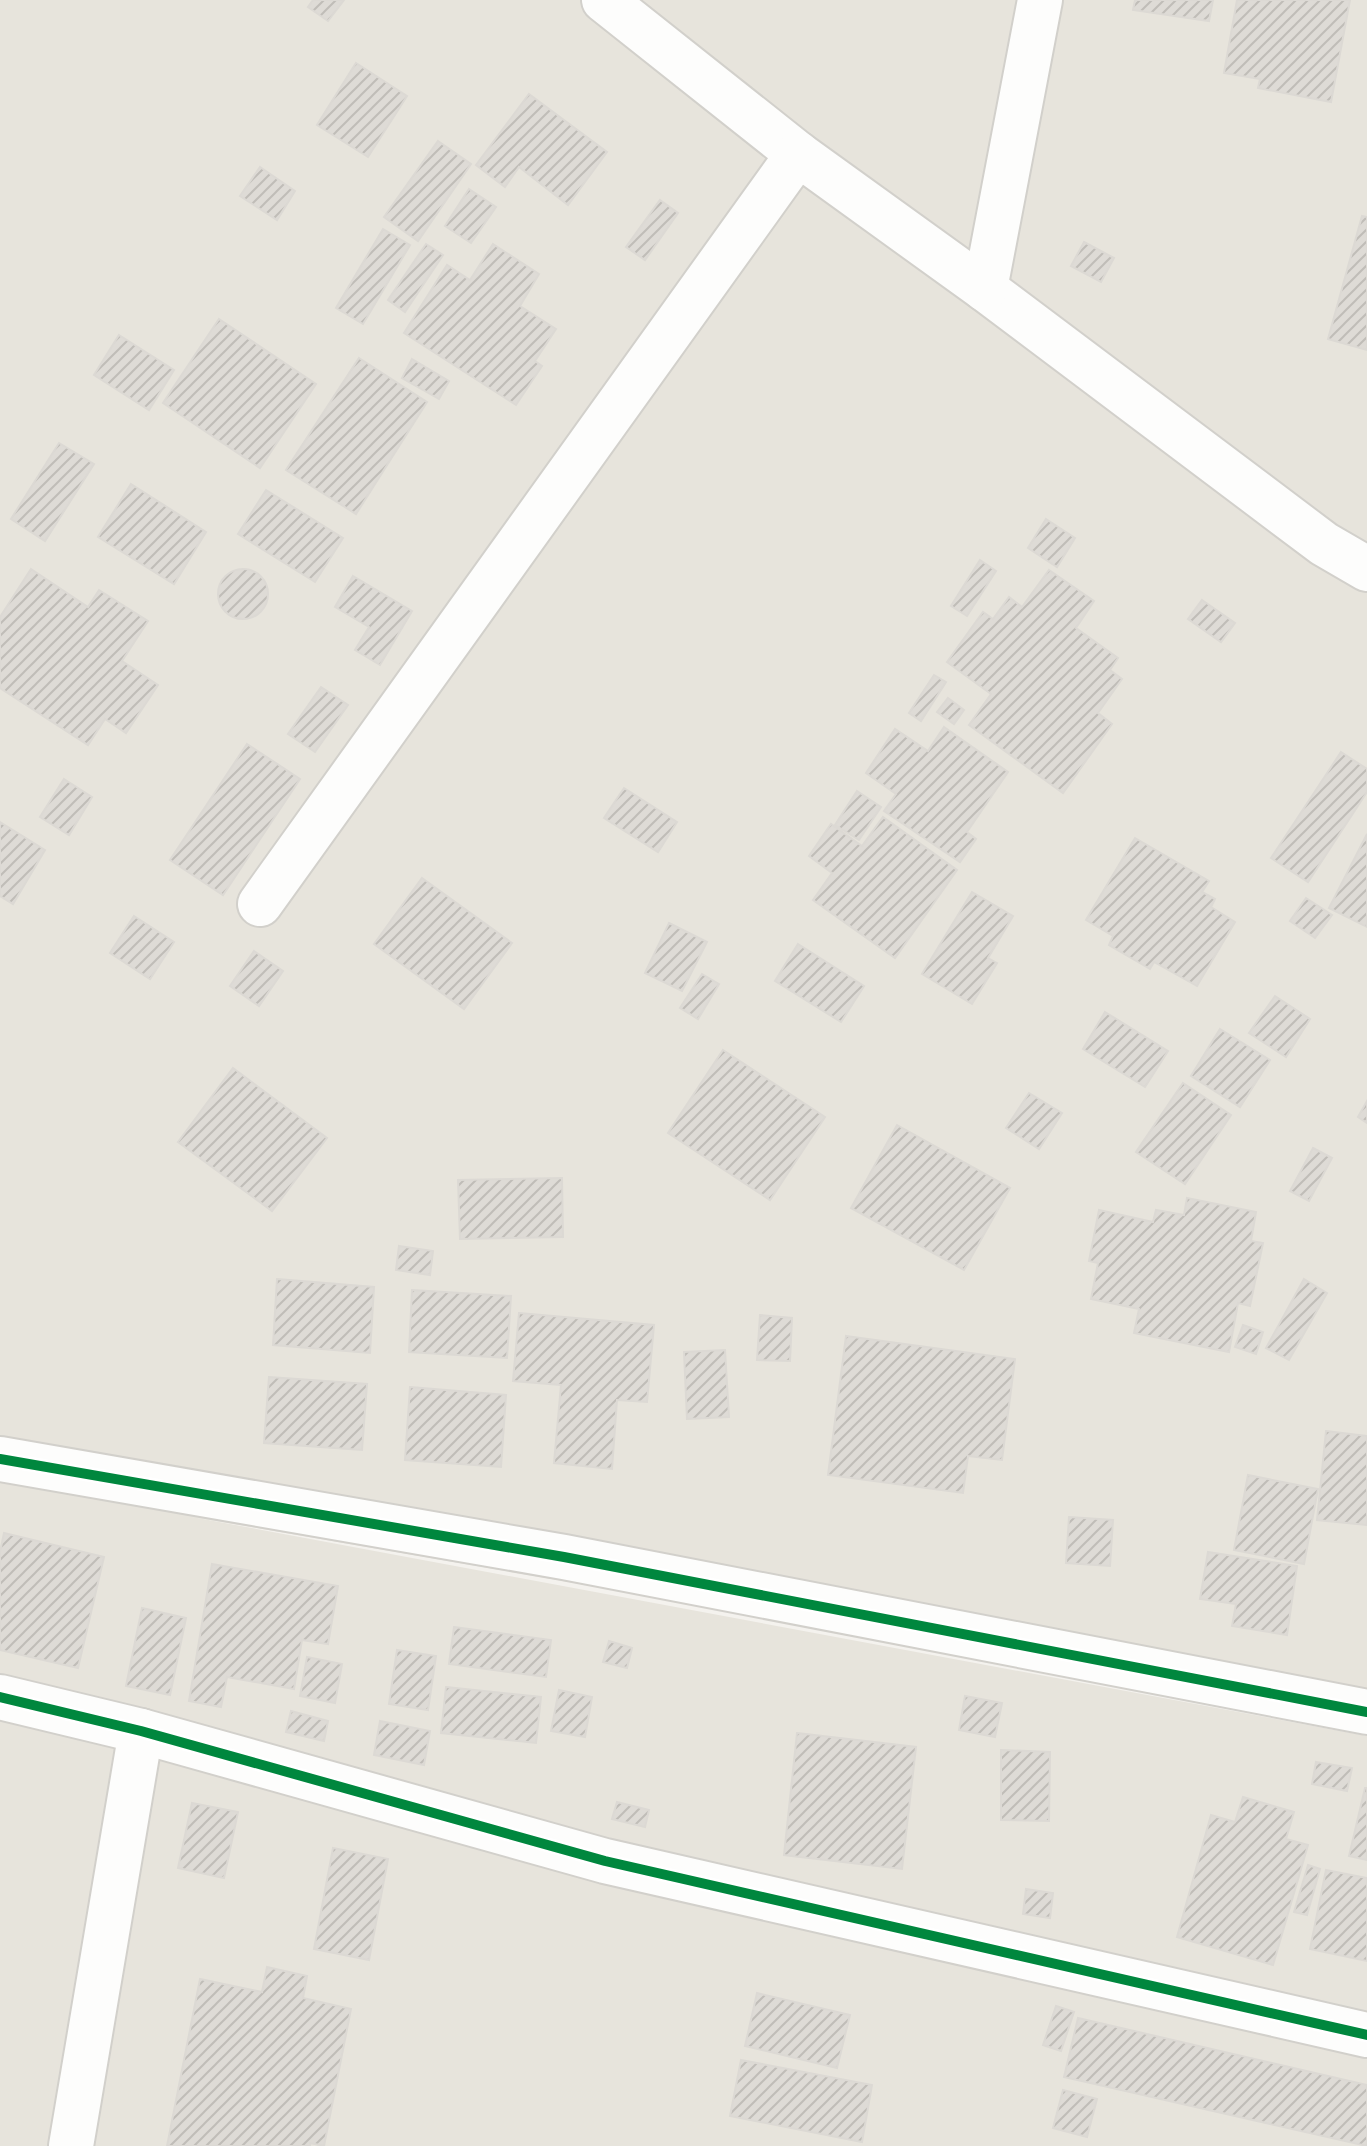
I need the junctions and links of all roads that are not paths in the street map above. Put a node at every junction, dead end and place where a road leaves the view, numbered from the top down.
1 (604, 0) edge
2 (1040, 0) edge
3 (798, 154) junction
4 (985, 289) junction
5 (1367, 569) edge
6 (260, 904) dead end
7 (0, 1459) edge
8 (0, 1697) edge
9 (1367, 1712) edge
10 (141, 1731) junction
11 (1367, 2035) edge
12 (71, 2146) edge

1 - 3 street
2 - 4 street
3 - 4 street
3 - 6 street
4 - 5 street
7 - 9 street
8 - 10 street
10 - 11 street
10 - 12 street

